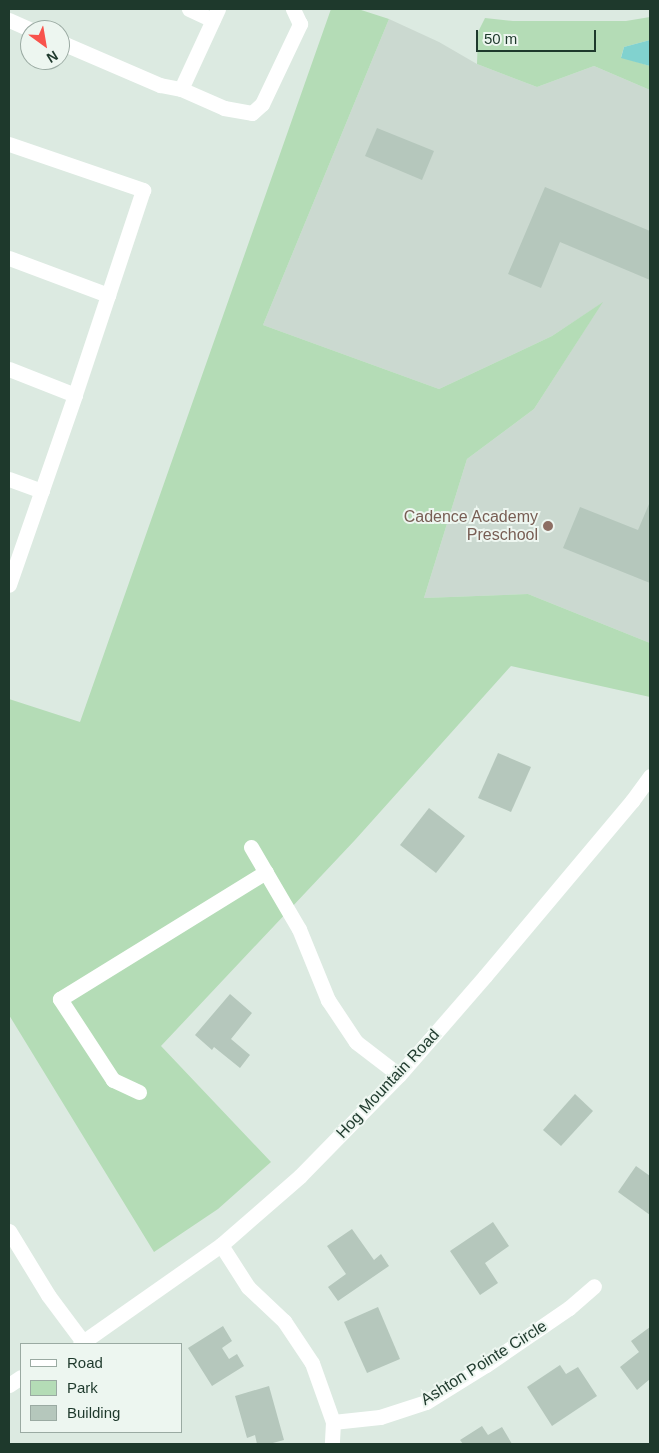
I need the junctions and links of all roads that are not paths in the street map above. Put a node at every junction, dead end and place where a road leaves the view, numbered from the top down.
1 (189, 9) edge
2 (293, 9) edge
3 (216, 14) edge
4 (70, 46) edge
5 (181, 89) junction
6 (9, 144) edge
7 (9, 258) edge
8 (108, 295) junction
9 (9, 369) edge
10 (75, 395) junction
11 (9, 479) edge
12 (42, 492) junction
13 (9, 585) edge
14 (650, 776) edge
15 (251, 847) dead end
16 (266, 872) junction
17 (399, 1075) junction
18 (139, 1092) dead end
19 (9, 1231) edge
20 (220, 1246) junction
21 (594, 1286) dead end
22 (81, 1343) edge
23 (20, 1379) edge
24 (9, 1385) edge
25 (333, 1422) junction
26 (332, 1444) edge

1 - 3 street
2 - 5 street
3 - 5 street
4 - 5 street
6 - 8 street
7 - 8 street
8 - 10 street
9 - 10 street
10 - 12 street
11 - 12 street
12 - 13 street
14 - 17 street, Hog Mountain Road
15 - 16 street
16 - 17 street
16 - 18 street
17 - 20 street, Hog Mountain Road
19 - 22 street
20 - 22 street, Hog Mountain Road
20 - 25 street
21 - 25 street, Ashton Pointe Circle
23 - 24 street
25 - 26 street

